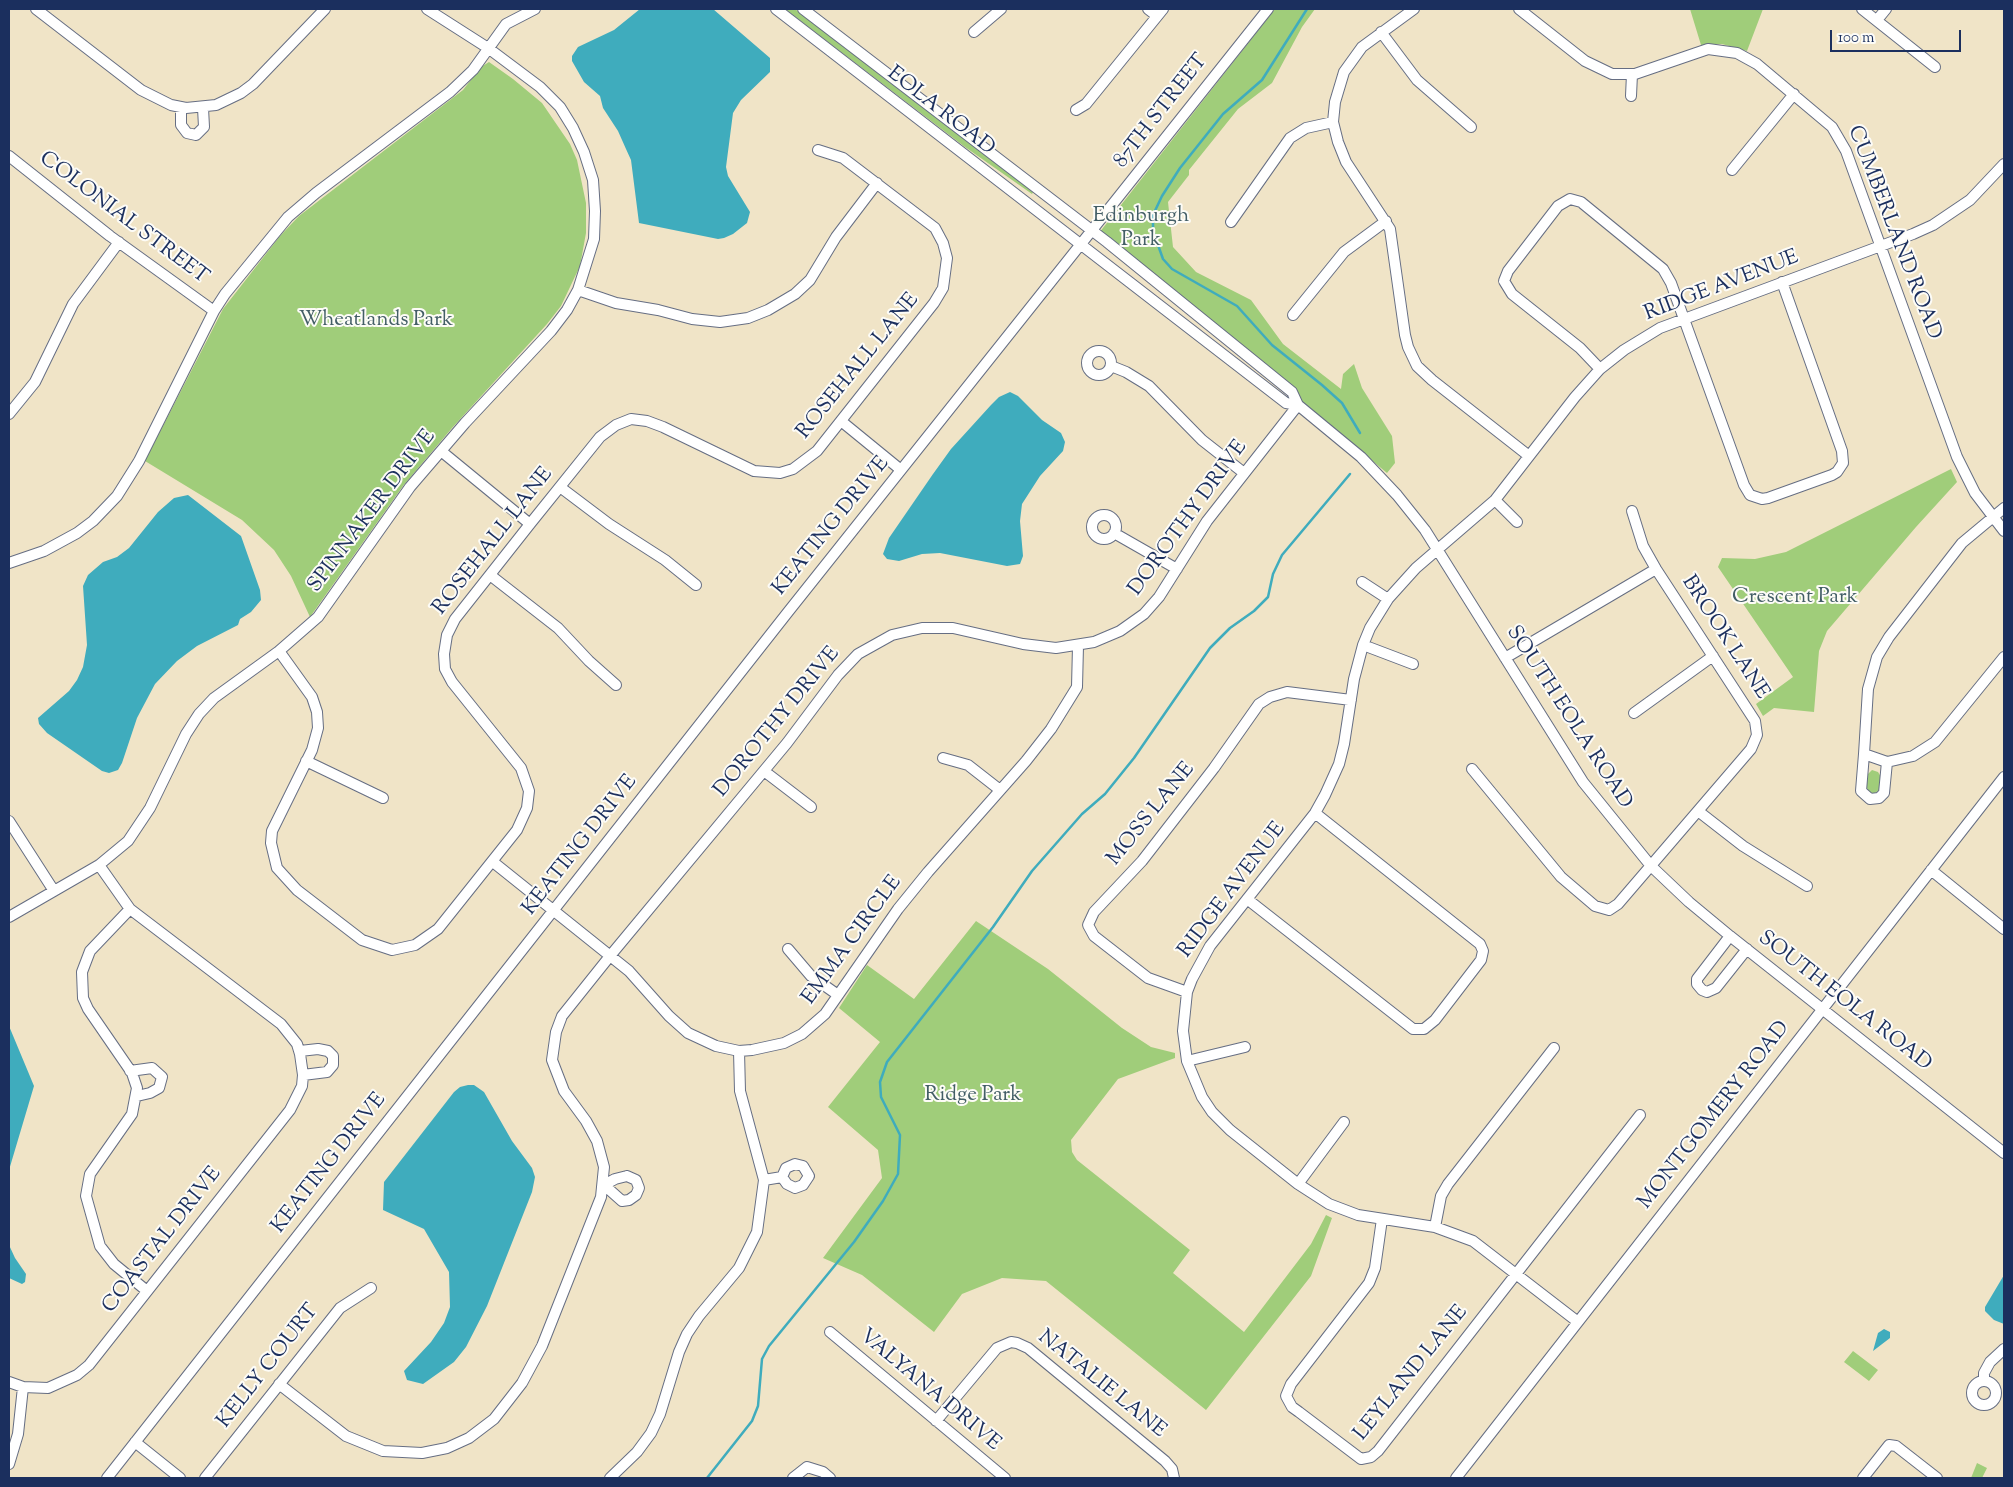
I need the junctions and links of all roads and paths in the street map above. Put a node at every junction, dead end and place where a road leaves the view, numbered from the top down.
1 (36, 9) edge
2 (325, 9) edge
3 (427, 9) edge
4 (535, 9) edge
5 (776, 9) edge
6 (803, 9) edge
7 (1001, 9) edge
8 (1148, 9) edge
9 (1268, 9) edge
10 (1414, 9) edge
11 (1519, 9) edge
12 (1862, 9) edge
13 (1886, 9) edge
14 (1160, 12) edge
15 (1877, 20) junction
16 (974, 32) dead end
17 (1381, 32) junction
18 (488, 48) junction
19 (1935, 67) dead end
20 (1632, 74) junction
21 (1794, 94) junction
22 (1631, 96) dead end
23 (180, 108) junction
24 (203, 108) junction
25 (1076, 110) dead end
26 (1333, 122) junction
27 (1471, 127) dead end
28 (818, 150) dead end
29 (9, 156) edge
30 (2004, 164) edge
31 (1732, 170) dead end
32 (876, 183) junction
33 (1386, 221) junction
34 (1231, 222) dead end
35 (1087, 238) junction
36 (119, 242) junction
37 (1880, 247) junction
38 (1782, 282) junction
39 (578, 290) junction
40 (214, 312) junction
41 (1293, 315) dead end
42 (1684, 319) junction
43 (1111, 366) dead end
44 (1600, 369) junction
45 (1298, 405) junction
46 (9, 414) edge
47 (841, 421) junction
48 (441, 451) junction
49 (1529, 456) junction
50 (902, 470) junction
51 (1244, 473) junction
52 (560, 487) junction
53 (1495, 500) junction
54 (2004, 508) edge
55 (1632, 511) dead end
56 (1992, 517) junction
57 (1517, 522) dead end
58 (530, 524) junction
59 (2004, 531) edge
60 (1114, 533) dead end
61 (1438, 550) junction
62 (9, 562) edge
63 (1177, 569) junction
64 (1656, 569) junction
65 (490, 575) junction
66 (1362, 582) dead end
67 (696, 585) dead end
68 (1388, 599) junction
69 (1363, 645) junction
70 (1078, 646) junction
71 (280, 651) junction
72 (1712, 656) junction
73 (2004, 657) edge
74 (1505, 658) junction
75 (1412, 664) dead end
76 (616, 685) dead end
77 (1351, 700) junction
78 (1634, 713) dead end
79 (1864, 754) junction
80 (943, 758) dead end
81 (306, 762) junction
82 (1886, 762) junction
83 (1472, 769) dead end
84 (764, 771) junction
85 (2004, 776) edge
86 (1000, 790) junction
87 (383, 798) dead end
88 (811, 807) dead end
89 (1698, 811) junction
90 (1315, 813) junction
91 (9, 820) edge
92 (493, 862) junction
93 (99, 865) junction
94 (1651, 866) junction
95 (1931, 870) junction
96 (1808, 886) dead end
97 (54, 891) junction
98 (1247, 899) junction
99 (130, 909) junction
100 (553, 911) junction
101 (9, 918) edge
102 (2004, 929) edge
103 (1730, 936) junction
104 (788, 949) dead end
105 (1747, 949) junction
106 (610, 956) junction
107 (1187, 992) junction
108 (838, 995) junction
109 (1823, 1009) junction
110 (1245, 1047) dead end
111 (1554, 1048) dead end
112 (739, 1051) junction
113 (300, 1052) junction
114 (1187, 1061) junction
115 (130, 1071) junction
116 (303, 1075) junction
117 (137, 1096) junction
118 (1640, 1115) dead end
119 (1344, 1122) dead end
120 (2004, 1153) edge
121 (782, 1176) dead end
122 (764, 1180) junction
123 (1298, 1184) junction
124 (1382, 1219) junction
125 (1435, 1227) junction
126 (1516, 1274) junction
127 (371, 1288) dead end
128 (147, 1290) junction
129 (1578, 1322) junction
130 (830, 1332) dead end
131 (2004, 1349) edge
132 (9, 1382) edge
133 (1984, 1382) dead end
134 (280, 1384) junction
135 (23, 1387) junction
136 (936, 1421) junction
137 (135, 1442) junction
138 (9, 1464) edge
139 (107, 1478) edge
140 (180, 1478) edge
141 (205, 1478) edge
142 (610, 1478) edge
143 (793, 1478) edge
144 (830, 1478) edge
145 (1005, 1478) edge
146 (1174, 1478) edge
147 (1456, 1478) edge
148 (1863, 1478) edge
149 (1937, 1478) edge

1 - 23 street
2 - 24 street
3 - 18 street, SPINNAKER DRIVE
4 - 18 street
5 - 35 street, EOLA ROAD
6 - 35 street, EOLA ROAD
7 - 16 street
8 - 14 street
9 - 35 street, 87TH STREET
10 - 17 street
11 - 20 street, CUMBERLAND ROAD
12 - 15 street
13 - 15 street
14 - 25 street
15 - 19 street
17 - 26 street
17 - 27 street
18 - 39 street, SPINNAKER DRIVE
18 - 40 street
20 - 21 street, CUMBERLAND ROAD
20 - 22 street
21 - 31 street
21 - 37 street, CUMBERLAND ROAD
23 - 24 street
23 - 24 street
26 - 33 street
26 - 34 street
28 - 32 street, ROSEHALL LANE
29 - 36 street, COLONIAL STREET
30 - 37 street, RIDGE AVENUE
32 - 39 street
32 - 47 street, ROSEHALL LANE
33 - 41 street
33 - 49 street
35 - 45 street, SOUTH EOLA ROAD
35 - 45 street, SOUTH EOLA ROAD
35 - 50 street, KEATING DRIVE
36 - 40 street, COLONIAL STREET
36 - 46 street
37 - 38 street, RIDGE AVENUE
37 - 56 street, CUMBERLAND ROAD
38 - 42 street, RIDGE AVENUE
38 - 42 street
39 - 48 street, SPINNAKER DRIVE
40 - 62 street
42 - 44 street, RIDGE AVENUE
42 - 44 street
43 - 51 street
44 - 49 street, RIDGE AVENUE
45 - 51 street, DOROTHY DRIVE
45 - 61 street, SOUTH EOLA ROAD
47 - 50 street
47 - 52 street, ROSEHALL LANE
48 - 58 street
48 - 71 street, SPINNAKER DRIVE
49 - 53 street, RIDGE AVENUE
50 - 100 street, KEATING DRIVE
51 - 63 street, DOROTHY DRIVE
52 - 58 street, ROSEHALL LANE
52 - 67 street
53 - 57 street
53 - 61 street, RIDGE AVENUE
54 - 56 street
55 - 64 street
56 - 59 street, CUMBERLAND ROAD
56 - 79 street
58 - 65 street, ROSEHALL LANE
60 - 63 street
61 - 68 street, RIDGE AVENUE
61 - 74 street, SOUTH EOLA ROAD
63 - 70 street, DOROTHY DRIVE
64 - 72 street, BROOK LANE
64 - 74 street, BROOK LANE
65 - 76 street
65 - 92 street, ROSEHALL LANE
66 - 68 street
68 - 69 street, RIDGE AVENUE
69 - 75 street
69 - 77 street, RIDGE AVENUE
70 - 84 street, DOROTHY DRIVE
70 - 86 street, EMMA CIRCLE
71 - 81 street, ROSEHALL LANE
71 - 93 street, SPINNAKER DRIVE
72 - 78 street
72 - 89 street, BROOK LANE
73 - 82 street
74 - 94 street, SOUTH EOLA ROAD
77 - 90 street, RIDGE AVENUE
77 - 107 street, MOSS LANE
79 - 82 street
79 - 82 street
80 - 86 street
81 - 87 street
81 - 92 street, ROSEHALL LANE
83 - 94 street, BROOK LANE
84 - 88 street
84 - 106 street, DOROTHY DRIVE
85 - 95 street, MONTGOMERY ROAD
86 - 108 street, EMMA CIRCLE
89 - 94 street, BROOK LANE
89 - 96 street
90 - 98 street, RIDGE AVENUE
90 - 98 street
91 - 97 street
92 - 100 street, EMMA CIRCLE
93 - 97 street, SPINNAKER DRIVE
93 - 99 street, COASTAL DRIVE
94 - 103 street, SOUTH EOLA ROAD
95 - 102 street
95 - 109 street, MONTGOMERY ROAD
97 - 101 street, SPINNAKER DRIVE
98 - 107 street, RIDGE AVENUE
99 - 113 street, COASTAL DRIVE
99 - 115 street
100 - 106 street, EMMA CIRCLE
100 - 137 street, KEATING DRIVE
103 - 105 street, SOUTH EOLA ROAD
103 - 105 street
104 - 108 street
105 - 109 street, SOUTH EOLA ROAD
106 - 112 street, EMMA CIRCLE
106 - 134 street, DOROTHY DRIVE
107 - 114 street, RIDGE AVENUE
108 - 112 street, EMMA CIRCLE
109 - 120 street, SOUTH EOLA ROAD
109 - 129 street, MONTGOMERY ROAD
110 - 114 street
111 - 125 street
112 - 122 street
113 - 116 street, COASTAL DRIVE
113 - 116 street
114 - 123 street, RIDGE AVENUE
115 - 117 street
115 - 117 street
116 - 128 street, COASTAL DRIVE
117 - 128 street
118 - 126 street, LEYLAND LANE
119 - 123 street
121 - 122 street
122 - 142 street
123 - 124 street, RIDGE AVENUE
124 - 125 street, RIDGE AVENUE
124 - 126 street, LEYLAND LANE
125 - 126 street, RIDGE AVENUE
126 - 129 street, RIDGE AVENUE
127 - 134 street, KELLY COURT
128 - 135 street, COASTAL DRIVE
129 - 147 street, MONTGOMERY ROAD
130 - 136 street, VALYANA DRIVE
131 - 133 street
132 - 135 street, COASTAL DRIVE
134 - 141 street, KELLY COURT
135 - 138 street
136 - 145 street, VALYANA DRIVE
136 - 146 street, NATALIE LANE
137 - 139 street, KEATING DRIVE
137 - 140 street
143 - 144 street
148 - 149 street

